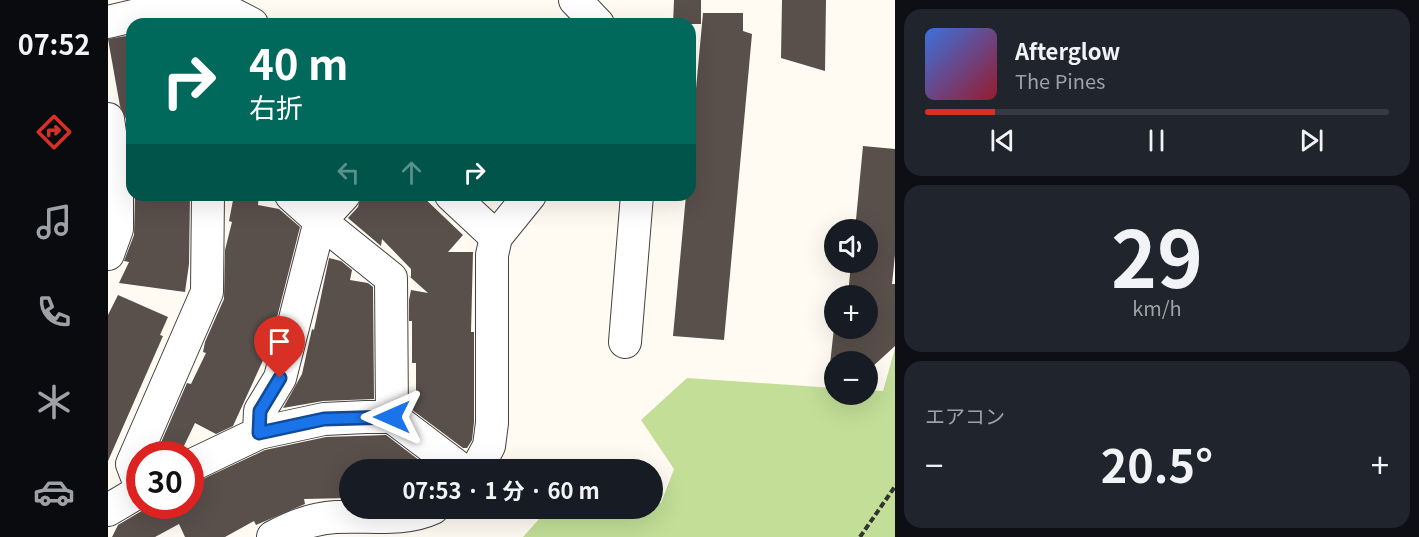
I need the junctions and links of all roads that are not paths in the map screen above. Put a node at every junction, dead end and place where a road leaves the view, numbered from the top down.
1 (575, 0) edge
2 (240, 18) edge
3 (592, 18) edge
4 (108, 22) edge
5 (116, 122) edge
6 (208, 201) edge
7 (298, 201) edge
8 (338, 201) edge
9 (457, 201) edge
10 (525, 201) edge
11 (637, 201) edge
12 (320, 221) junction
13 (496, 237) junction
14 (108, 254) edge
15 (625, 342) dead end
16 (392, 417) junction
17 (259, 433) junction
18 (142, 441) edge
19 (204, 459) edge
20 (447, 459) edge
21 (482, 459) edge
22 (126, 499) edge
23 (108, 510) edge
24 (339, 517) edge
25 (273, 537) edge

1 - 3 street
2 - 4 street
5 - 14 street
6 - 18 street
7 - 12 street
8 - 12 street
9 - 13 street
10 - 13 street
11 - 15 street
12 - 16 street
12 - 17 street
13 - 21 street
16 - 17 street
16 - 20 street
17 - 19 street
22 - 23 street
24 - 25 street

